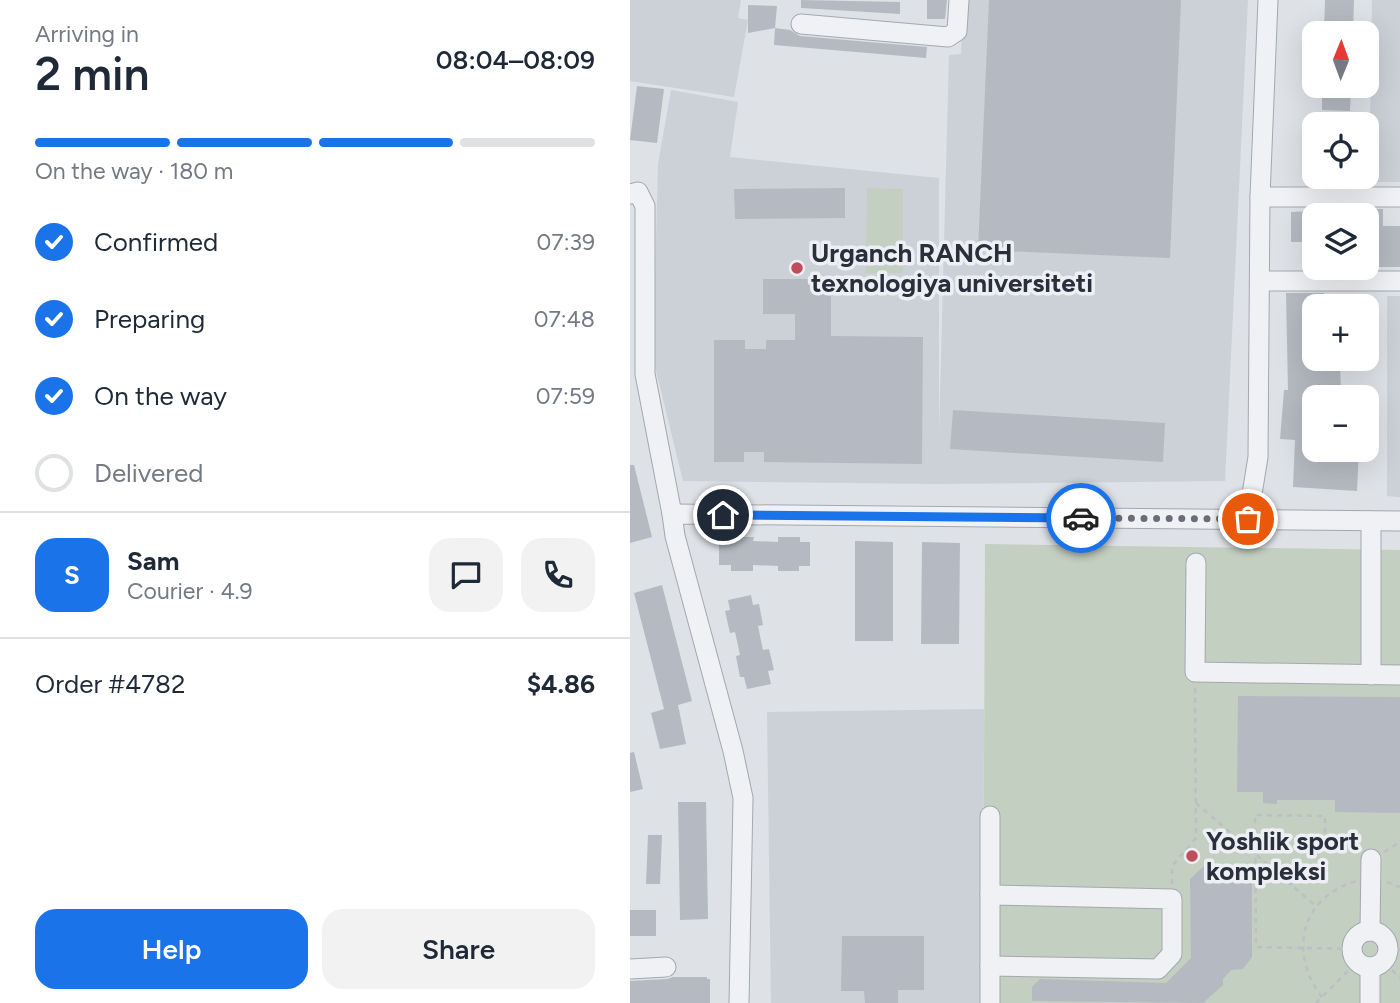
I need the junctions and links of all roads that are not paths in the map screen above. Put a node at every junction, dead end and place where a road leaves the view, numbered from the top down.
1 (960, 0) edge
2 (1268, 0) edge
3 (801, 24) dead end
4 (630, 194) edge
5 (1260, 197) junction
6 (1400, 197) edge
7 (1259, 281) junction
8 (1400, 281) edge
9 (672, 514) junction
10 (1248, 519) junction
11 (1371, 521) junction
12 (1400, 521) edge
13 (1196, 563) dead end
14 (1371, 675) junction
15 (1400, 675) edge
16 (990, 816) dead end
17 (1371, 859) road end
18 (990, 895) junction
19 (1375, 956) edge
20 (990, 966) junction
21 (666, 967) dead end
22 (630, 969) edge
23 (739, 1003) edge
24 (990, 1003) edge
25 (1370, 1003) edge

1 - 3 street
2 - 5 street
4 - 9 street
5 - 6 street
5 - 7 street
7 - 8 street
7 - 10 street
9 - 10 street
9 - 23 street
10 - 11 street
11 - 12 street
11 - 14 street
13 - 14 street
14 - 15 street
16 - 18 street
17 - 19 street
18 - 20 street
18 - 20 street
19 - 25 street
20 - 24 street
21 - 22 street

